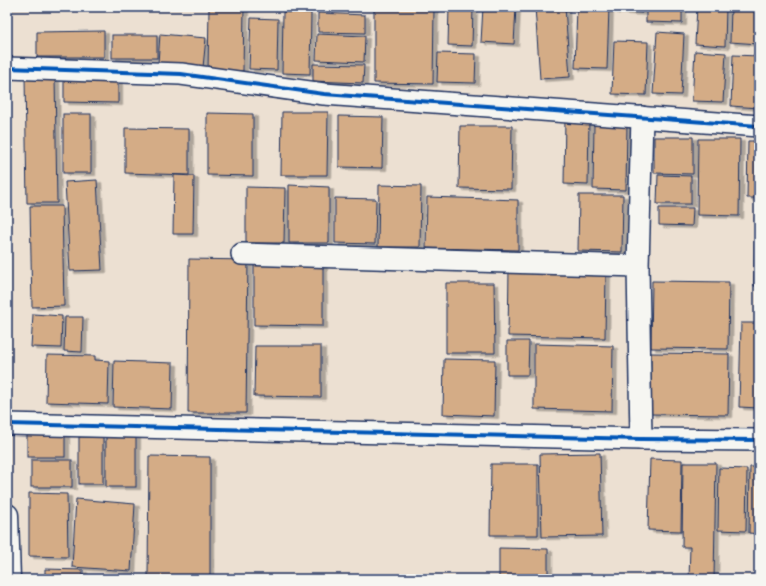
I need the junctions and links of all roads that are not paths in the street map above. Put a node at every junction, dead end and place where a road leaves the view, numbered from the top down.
1 (7, 68) edge
2 (642, 117) junction
3 (759, 126) edge
4 (242, 254) dead end
5 (638, 266) junction
6 (7, 424) edge
7 (641, 439) junction
8 (759, 440) edge
9 (7, 515) edge
10 (9, 579) edge

1 - 2 street
2 - 3 street
2 - 5 street
4 - 5 street
5 - 7 street
6 - 7 street
7 - 8 street
9 - 10 highway

